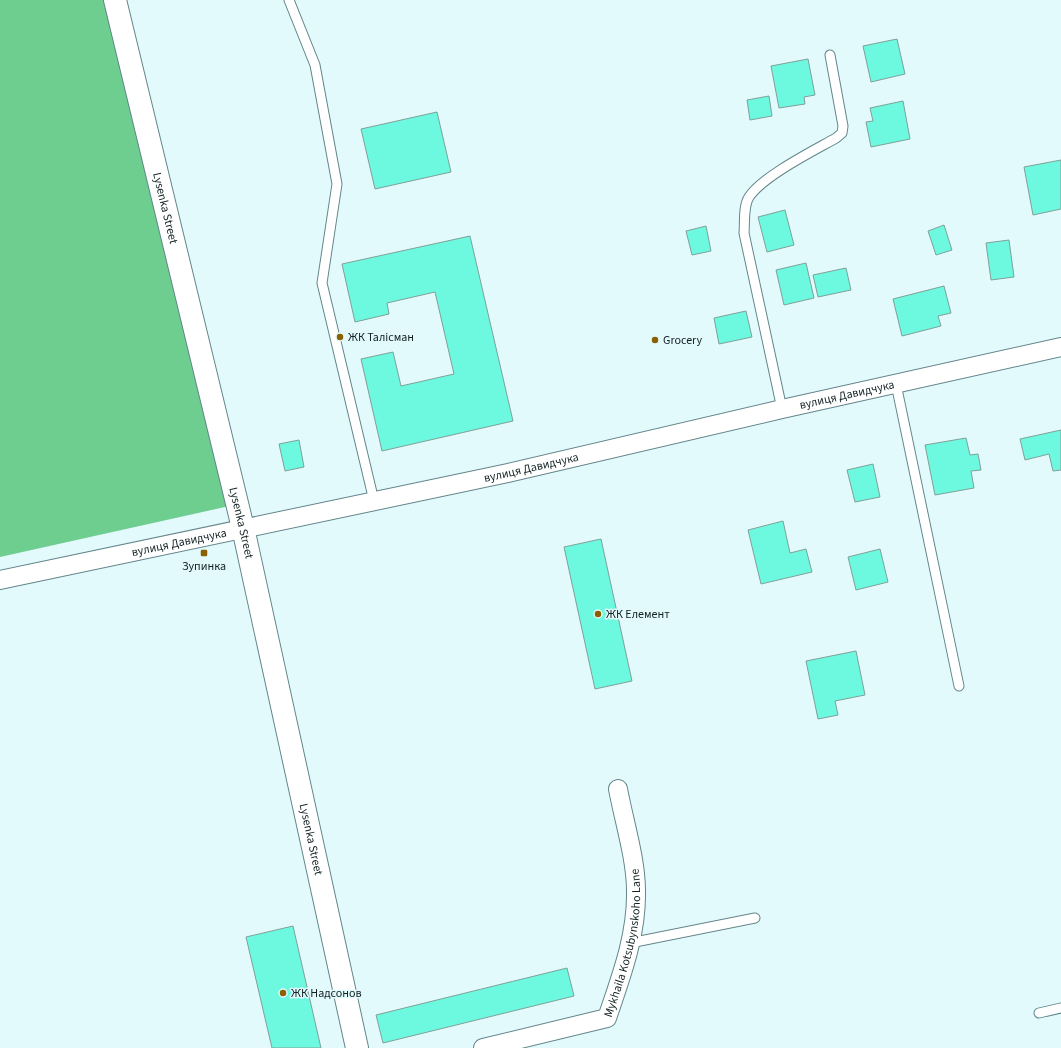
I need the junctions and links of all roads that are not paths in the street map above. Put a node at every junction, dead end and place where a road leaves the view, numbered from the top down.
1 (115, 0) edge
2 (289, 0) edge
3 (830, 55) dead end
4 (1061, 347) edge
5 (896, 384) junction
6 (782, 409) junction
7 (374, 501) junction
8 (243, 528) junction
9 (0, 580) edge
10 (959, 686) dead end
11 (618, 789) dead end
12 (755, 918) dead end
13 (630, 943) junction
14 (1061, 1008) edge
15 (1039, 1013) dead end
16 (357, 1048) edge
17 (483, 1048) edge

1 - 8 street, Lysenka Street
2 - 7 lane
3 - 6 lane
4 - 5 street, вулиця Давидчука
5 - 6 street, вулиця Давидчука
5 - 10 lane
6 - 7 street, вулиця Давидчука
7 - 8 street, вулиця Давидчука
8 - 9 street, вулиця Давидчука
8 - 16 street, Lysenka Street
11 - 13 street, Mykhaila Kotsubynskoho Lane
12 - 13 lane
13 - 17 street, Mykhaila Kotsubynskoho Lane
14 - 15 lane

